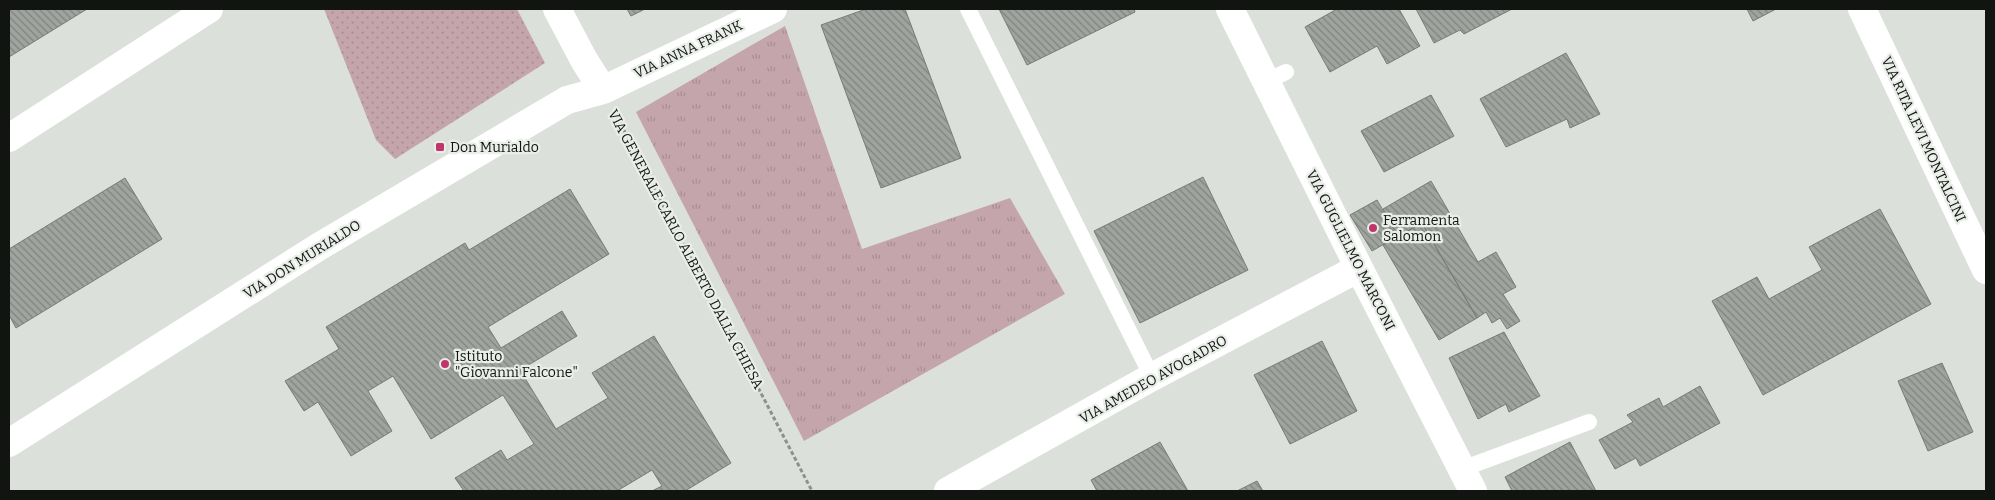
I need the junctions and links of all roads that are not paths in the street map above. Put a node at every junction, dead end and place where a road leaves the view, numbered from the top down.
1 (209, 9) edge
2 (557, 9) edge
3 (773, 9) edge
4 (968, 9) edge
5 (1230, 9) edge
6 (1862, 9) edge
7 (602, 90) junction
8 (9, 138) edge
9 (1359, 268) junction
10 (1986, 270) edge
11 (1152, 377) junction
12 (1589, 422) dead end
13 (9, 443) edge
14 (1468, 480) edge
15 (948, 491) edge

1 - 8 street
2 - 7 street
3 - 7 street, VIA ANNA FRANK
4 - 11 lane
5 - 9 street, VIA GUGLIELMO MARCONI
6 - 10 street, VIA RITA LEVI MONTALCINI
7 - 13 street, VIA DON MURIALDO
9 - 11 street, VIA AMEDEO AVOGADRO
9 - 14 street, VIA GUGLIELMO MARCONI
11 - 15 street, VIA AMEDEO AVOGADRO
12 - 14 lane

